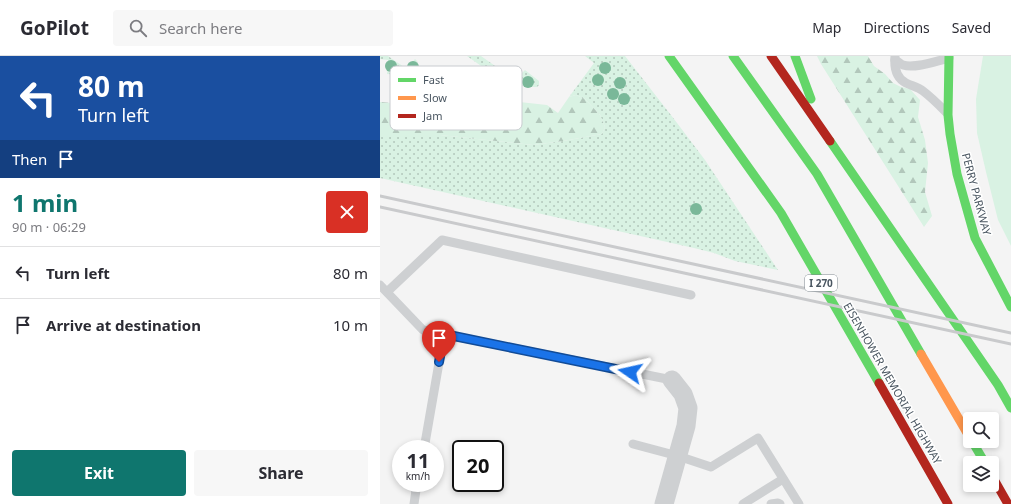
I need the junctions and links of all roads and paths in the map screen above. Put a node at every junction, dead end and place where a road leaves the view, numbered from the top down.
1 (669, 56) edge
2 (733, 56) edge
3 (771, 56) edge
4 (795, 56) edge
5 (949, 57) edge
6 (895, 58) edge
7 (948, 115) junction
8 (821, 127) junction
9 (383, 288) edge
10 (691, 295) dead end
11 (1011, 307) edge
12 (444, 334) junction
13 (672, 380) joint
14 (1011, 408) edge
15 (963, 426) edge
16 (426, 440) edge
17 (633, 444) dead end
18 (678, 456) junction
19 (784, 479) junction
20 (999, 488) edge
21 (416, 492) edge
22 (414, 504) edge
23 (664, 504) edge
24 (743, 504) edge
25 (771, 504) edge
26 (780, 504) edge
27 (800, 504) edge
28 (948, 504) edge
29 (1008, 504) edge

1 - 28 main road, EISENHOWER MEMORIAL HIGHWAY / I 270
2 - 15 main road
3 - 8 main road
4 - 8 main road
5 - 6 lane
5 - 7 main road, PERRY PARKWAY
6 - 7 lane
7 - 11 main road, PERRY PARKWAY
8 - 14 main road
9 - 10 lane
9 - 12 lane
12 - 13 lane
12 - 16 lane
13 - 18 street
17 - 18 lane
18 - 19 lane
18 - 23 street
19 - 24 lane
19 - 27 lane
20 - 29 main road
21 - 22 lane
25 - 26 lane

